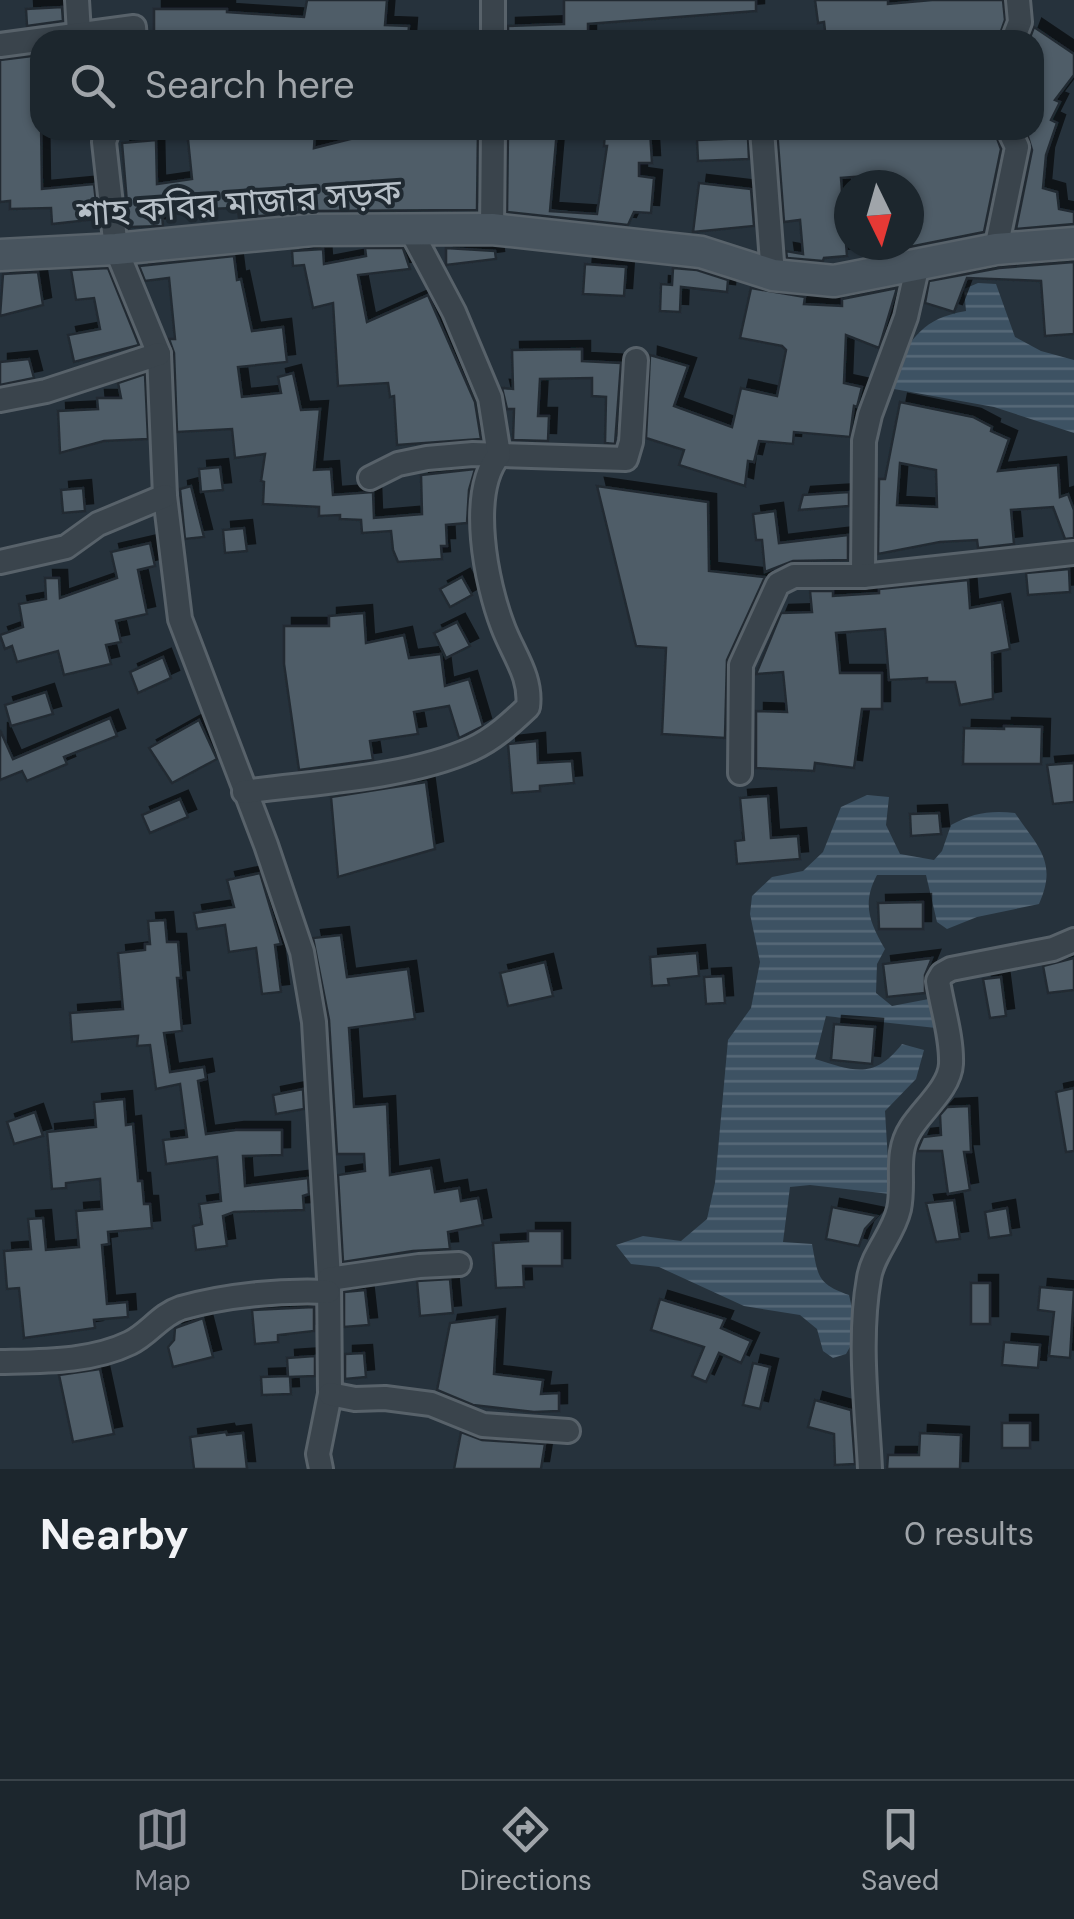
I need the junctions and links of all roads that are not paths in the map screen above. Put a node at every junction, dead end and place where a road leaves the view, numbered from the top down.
1 (78, 0) edge
2 (494, 0) edge
3 (1018, 0) edge
4 (79, 30) edge
5 (106, 30) edge
6 (134, 30) edge
7 (493, 30) edge
8 (1017, 30) edge
9 (30, 40) edge
10 (0, 45) edge
11 (105, 140) edge
12 (493, 140) edge
13 (763, 140) edge
14 (1014, 140) edge
15 (410, 229) junction
16 (492, 229) junction
17 (1074, 244) edge
18 (116, 249) junction
19 (996, 249) junction
20 (0, 256) edge
21 (918, 264) junction
22 (773, 275) junction
23 (159, 354) junction
24 (636, 360) dead end
25 (0, 400) edge
26 (499, 455) junction
27 (370, 478) dead end
28 (165, 496) junction
29 (1074, 553) edge
30 (0, 562) edge
31 (862, 576) junction
32 (740, 773) dead end
33 (244, 792) junction
34 (1074, 940) edge
35 (459, 1264) dead end
36 (329, 1285) junction
37 (0, 1362) edge
38 (330, 1394) junction
39 (568, 1431) dead end
40 (321, 1469) edge
41 (870, 1469) edge

1 - 4 street
2 - 7 street
3 - 8 street
5 - 6 street
9 - 10 street
11 - 18 street
12 - 16 street
13 - 22 street
14 - 19 street
15 - 16 street, শাহ কবির মাজার সড়ক
15 - 18 street, শাহ কবির মাজার সড়ক
15 - 26 street
16 - 22 street, শাহ কবির মাজার সড়ক
17 - 19 street, শাহ কবির মাজার সড়ক
18 - 20 street, শাহ কবির মাজার সড়ক
18 - 23 street
19 - 21 street, শাহ কবির মাজার সড়ক
21 - 22 street, শাহ কবির মাজার সড়ক
21 - 31 street
23 - 25 street
23 - 28 street
24 - 26 street
26 - 27 street
26 - 33 street
28 - 30 street
28 - 33 street
29 - 31 street
31 - 32 street
33 - 36 street
34 - 41 street
35 - 36 street
36 - 37 street
36 - 38 street
38 - 39 street
38 - 40 street

